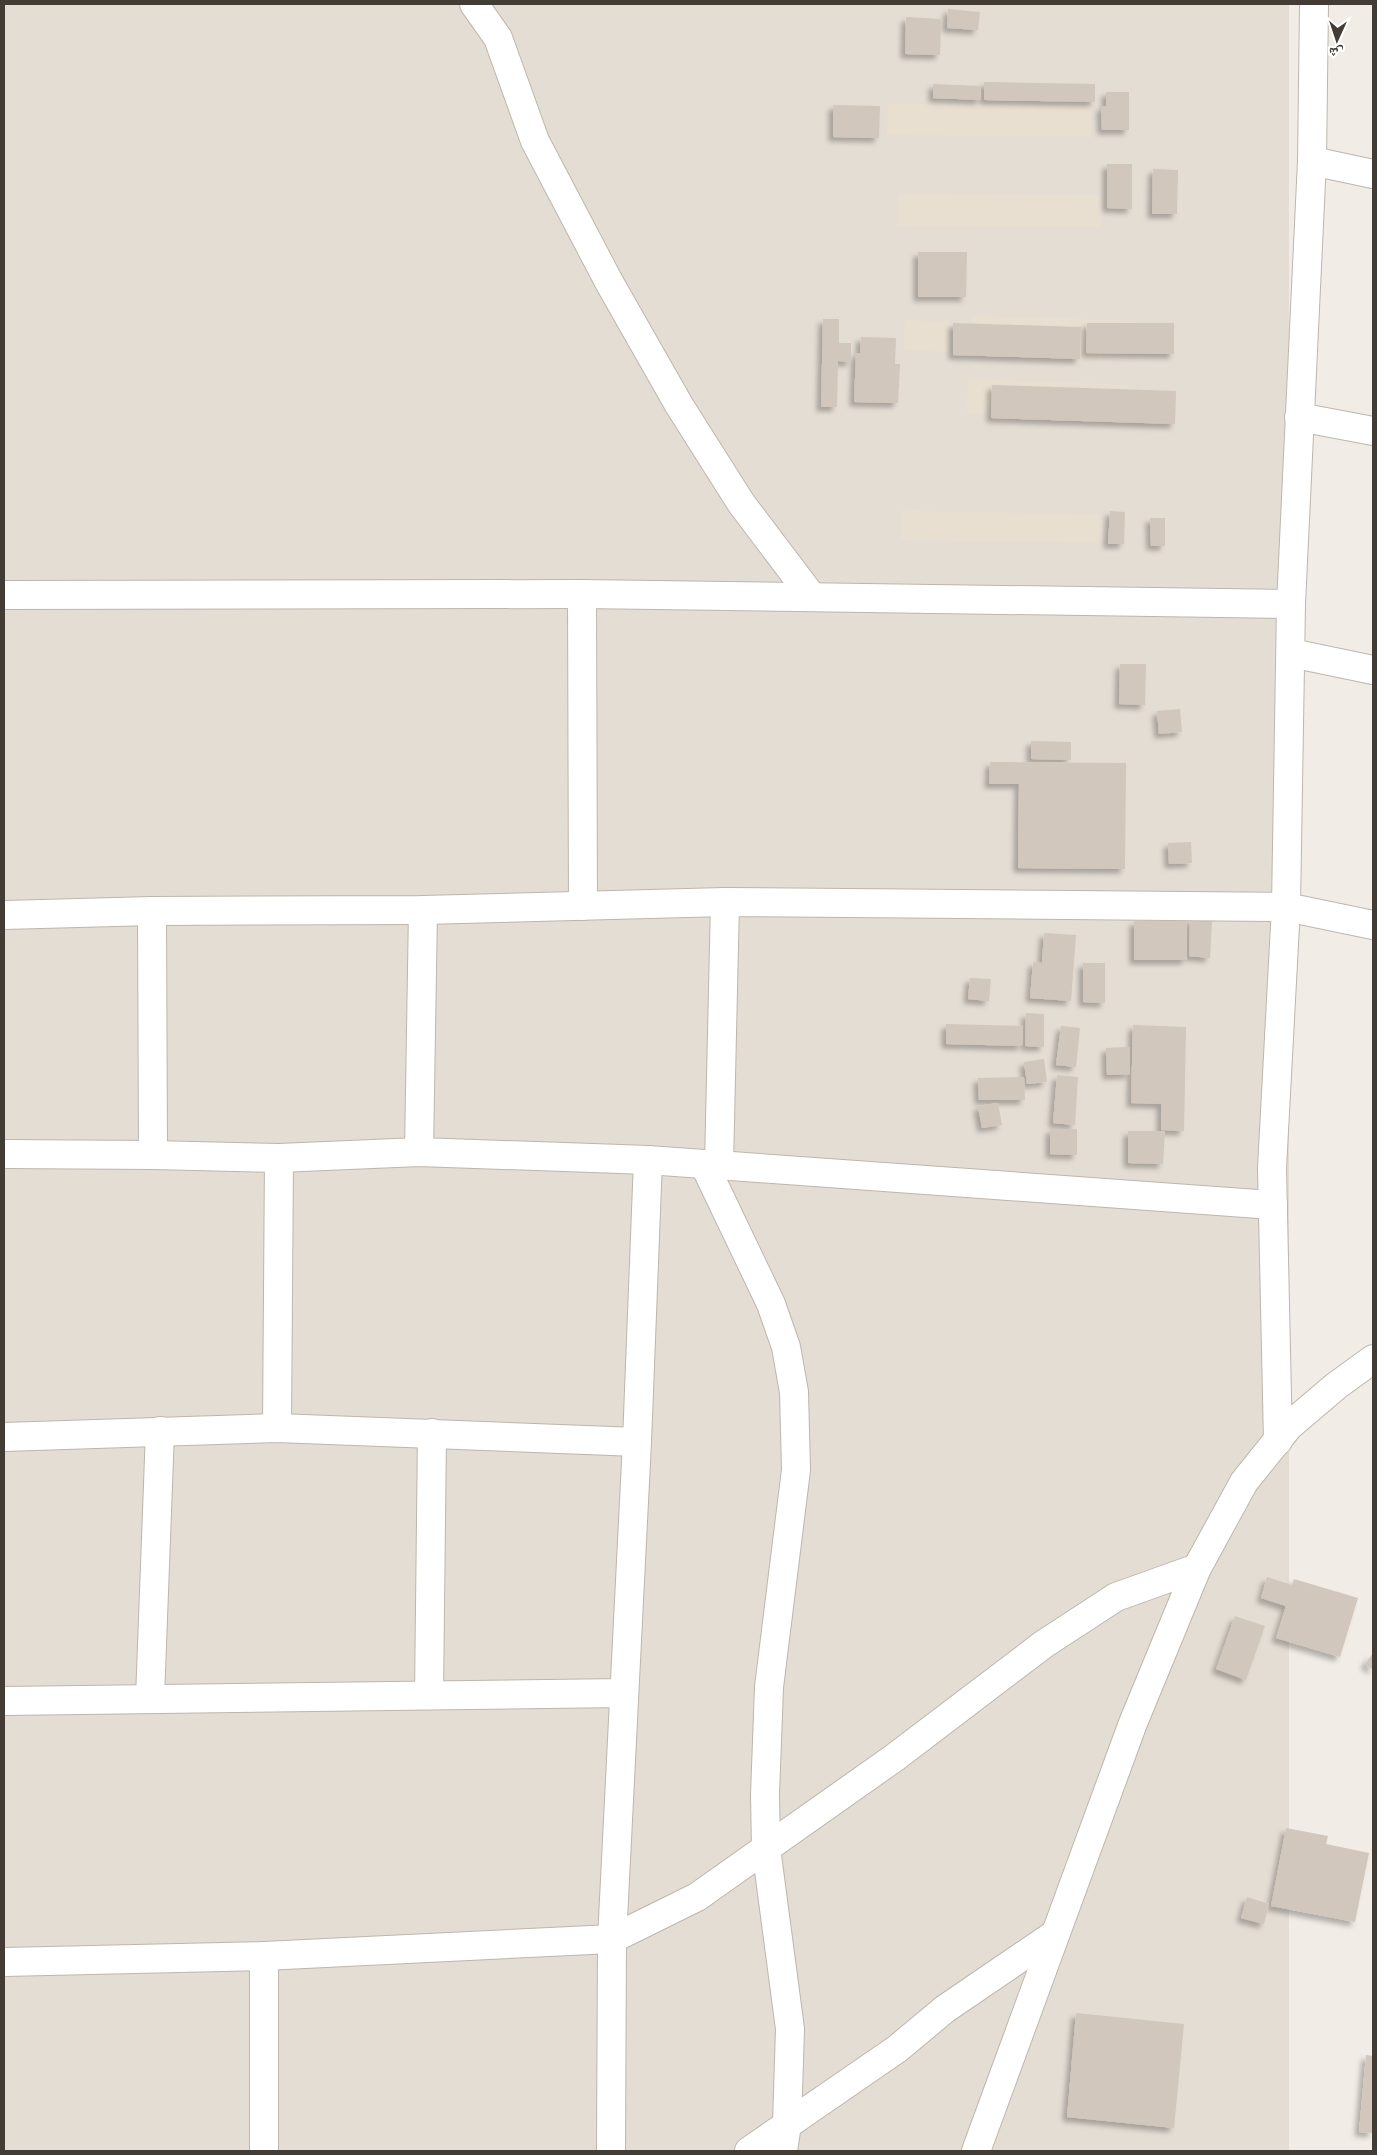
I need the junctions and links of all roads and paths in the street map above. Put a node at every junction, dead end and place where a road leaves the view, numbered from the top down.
1 (474, 4) edge
2 (1314, 4) edge
3 (1312, 162) junction
4 (1373, 174) edge
5 (1299, 417) junction
6 (1373, 431) edge
7 (582, 594) junction
8 (4, 595) edge
9 (812, 597) junction
10 (1291, 604) junction
11 (1291, 653) junction
12 (1373, 670) edge
13 (725, 902) junction
14 (584, 906) junction
15 (1286, 907) junction
16 (423, 910) junction
17 (152, 912) junction
18 (4, 915) edge
19 (1373, 925) edge
20 (418, 1152) junction
21 (4, 1154) edge
22 (153, 1155) junction
23 (279, 1158) junction
24 (648, 1160) junction
25 (712, 1164) junction
26 (1273, 1205) junction
27 (1373, 1359) edge
28 (277, 1428) junction
29 (160, 1431) junction
30 (432, 1433) junction
31 (4, 1437) edge
32 (1278, 1441) junction
33 (637, 1442) junction
34 (1197, 1568) junction
35 (624, 1693) junction
36 (429, 1695) junction
37 (150, 1699) junction
38 (4, 1701) edge
39 (766, 1848) junction
40 (1055, 1934) junction
41 (612, 1940) junction
42 (264, 1956) junction
43 (4, 1962) edge
44 (787, 2124) junction
45 (264, 2151) edge
46 (611, 2151) edge
47 (749, 2151) edge
48 (783, 2151) edge
49 (976, 2151) edge

1 - 9 street
2 - 3 street
3 - 4 street
3 - 5 street
5 - 6 street
5 - 10 street
7 - 8 street
7 - 9 street
7 - 14 street
9 - 10 street
10 - 11 street
11 - 12 street
11 - 15 street
13 - 14 street
13 - 15 street
13 - 25 street
14 - 16 street
15 - 19 street
15 - 26 street
16 - 17 street
16 - 20 street
17 - 18 street
17 - 22 street
20 - 23 street
20 - 24 street
21 - 22 street
22 - 23 street
23 - 28 street
24 - 25 street
24 - 33 street
25 - 26 street
25 - 39 street
26 - 32 street
27 - 32 street
28 - 29 street
28 - 30 street
29 - 31 street
29 - 37 street
30 - 33 street
30 - 36 street
32 - 34 street
33 - 35 street
34 - 39 street
34 - 40 street
35 - 36 street
35 - 41 street
36 - 37 street
37 - 38 street
39 - 41 street
39 - 44 street
40 - 44 street
40 - 49 street
41 - 42 street
41 - 46 street
42 - 43 street
42 - 45 street
44 - 47 street
44 - 48 street

